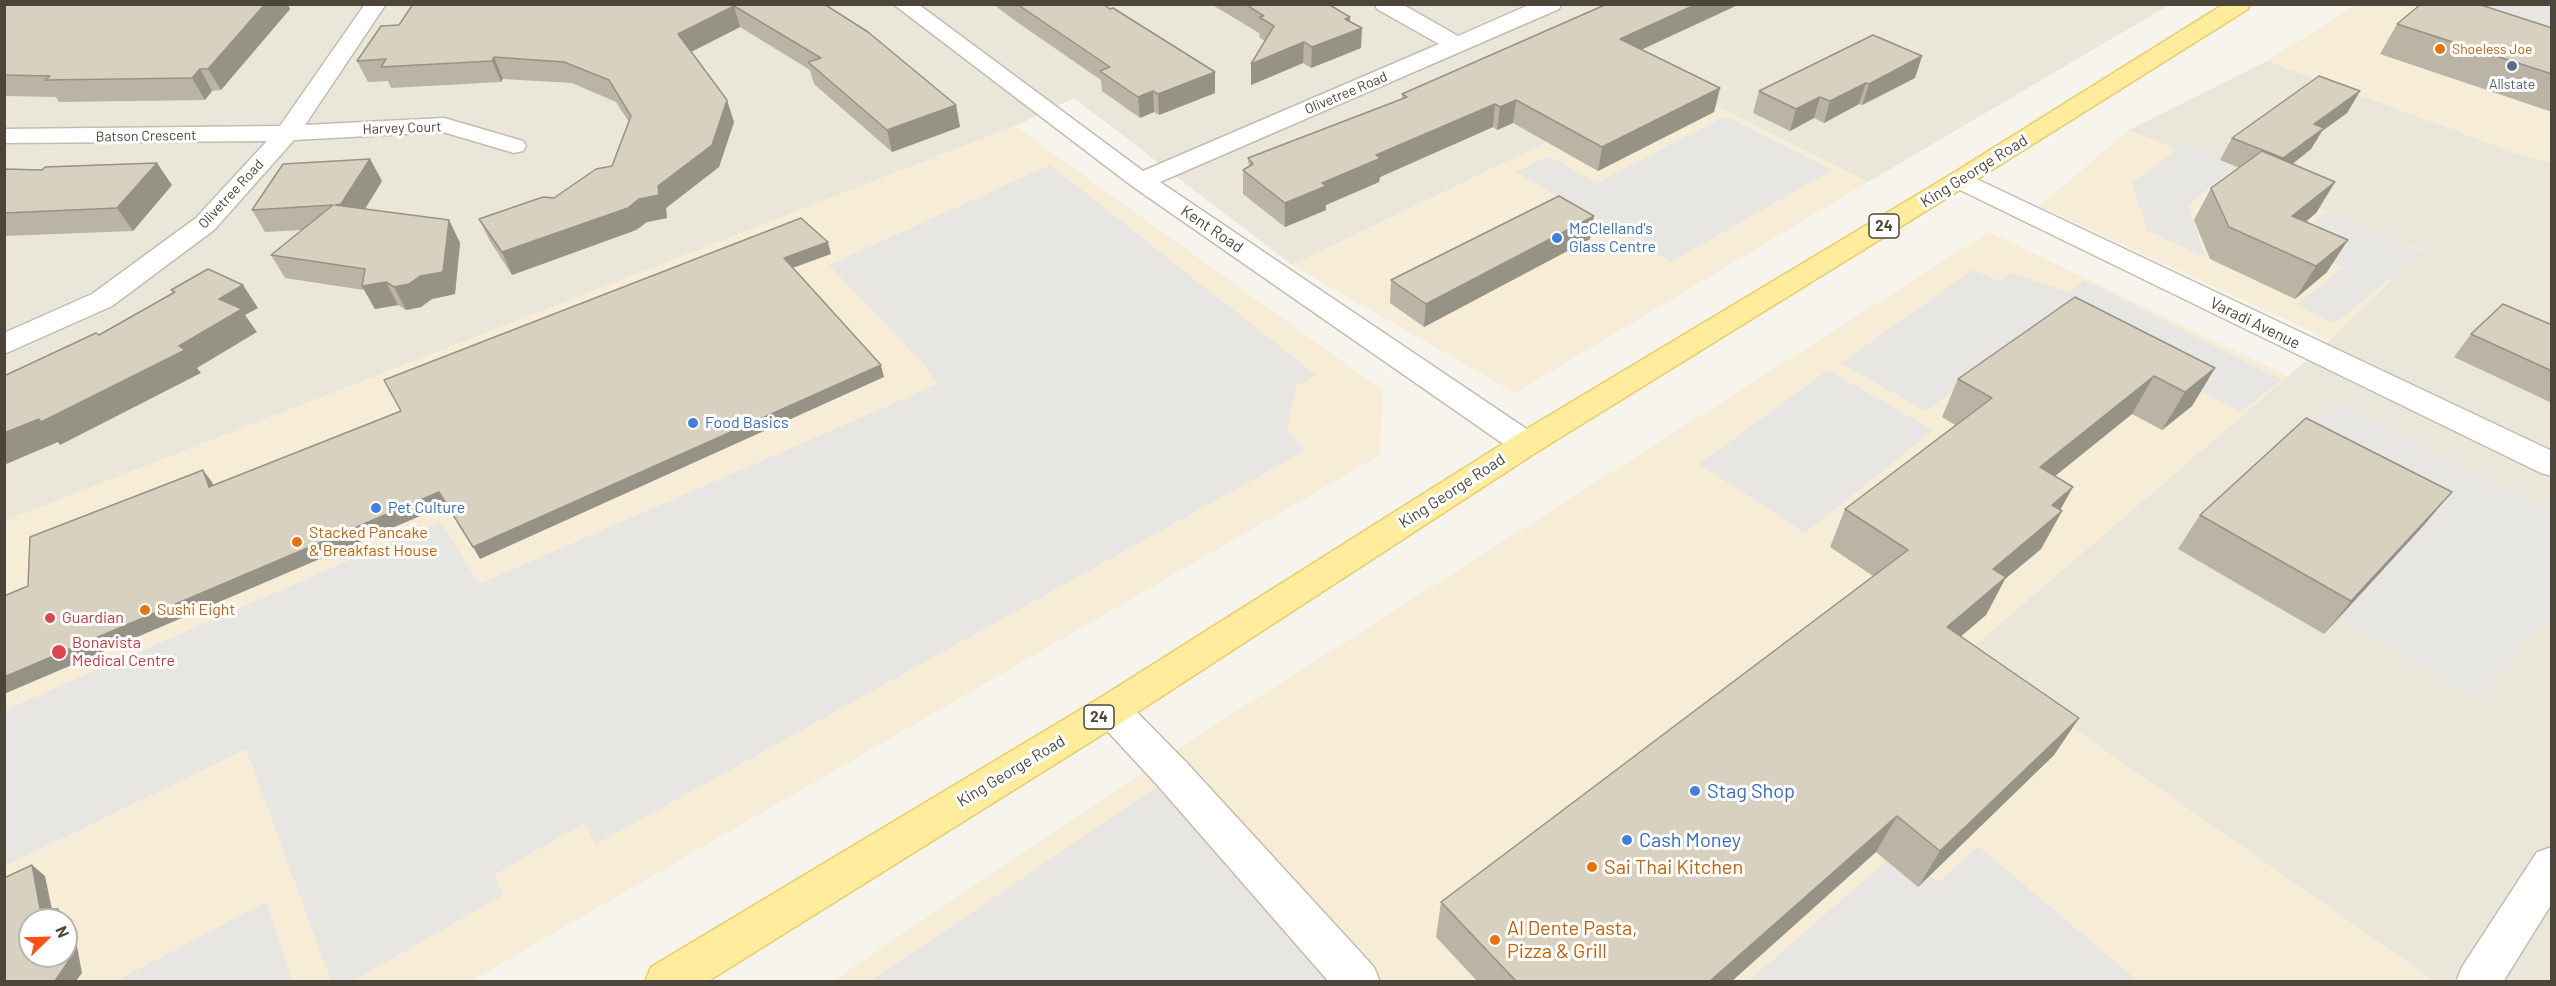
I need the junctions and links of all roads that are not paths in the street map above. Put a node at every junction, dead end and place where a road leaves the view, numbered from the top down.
1 (376, 4) edge
2 (903, 4) edge
3 (1384, 4) edge
4 (1551, 4) edge
5 (2240, 4) edge
6 (1457, 45) junction
7 (287, 133) junction
8 (4, 136) edge
9 (514, 146) dead end
10 (1959, 180) junction
11 (1142, 181) junction
12 (4, 345) edge
13 (1526, 444) junction
14 (2552, 465) edge
15 (1111, 710) junction
16 (2552, 865) edge
17 (667, 981) edge
18 (1358, 981) edge
19 (2478, 981) edge

1 - 7 street, Olivetree Road
2 - 11 street, Kent Road
3 - 6 street
4 - 6 street, Olivetree Road
5 - 10 main road, King George Road / 24
6 - 11 street, Olivetree Road
7 - 8 street, Batson Crescent
7 - 9 street, Harvey Court
7 - 12 street, Olivetree Road
10 - 13 main road, King George Road / 24
10 - 14 street, Varadi Avenue
11 - 13 street, Kent Road
13 - 15 main road, King George Road / 24
15 - 17 main road, King George Road / 24
15 - 18 street
16 - 19 street

